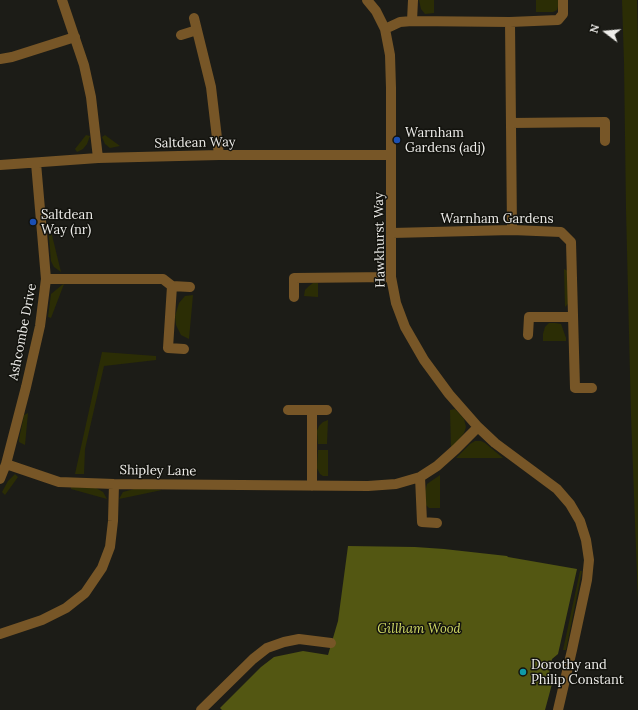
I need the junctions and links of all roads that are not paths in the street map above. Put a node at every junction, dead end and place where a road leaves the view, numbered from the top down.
1 (62, 0) edge
2 (367, 0) edge
3 (413, 0) edge
4 (563, 0) edge
5 (194, 18) dead end
6 (412, 21) junction
7 (510, 22) junction
8 (385, 29) junction
9 (197, 30) junction
10 (181, 35) dead end
11 (75, 37) junction
12 (0, 59) edge
13 (511, 123) junction
14 (605, 141) dead end
15 (219, 155) junction
16 (392, 155) junction
17 (98, 158) junction
18 (36, 163) junction
19 (0, 165) edge
20 (512, 230) junction
21 (392, 233) junction
22 (391, 276) junction
23 (46, 279) junction
24 (172, 286) junction
25 (190, 286) dead end
26 (294, 297) dead end
27 (573, 317) junction
28 (528, 335) dead end
29 (184, 349) dead end
30 (592, 388) dead end
31 (288, 410) dead end
32 (312, 410) junction
33 (327, 410) dead end
34 (478, 427) junction
35 (6, 464) junction
36 (420, 477) junction
37 (0, 479) edge
38 (114, 484) junction
39 (312, 486) junction
40 (437, 523) dead end
41 (0, 634) edge
42 (331, 643) dead end
43 (201, 710) edge
44 (558, 710) edge

1 - 11 street
2 - 8 street, Hawkhurst Way
3 - 6 street
4 - 7 street
5 - 9 street
6 - 7 street
6 - 8 street
7 - 13 street
8 - 16 street, Hawkhurst Way
9 - 10 street
9 - 15 street
11 - 12 street
11 - 17 street
13 - 14 street
13 - 20 street
15 - 16 street, Saltdean Way
15 - 17 street, Saltdean Way
16 - 21 street, Hawkhurst Way
17 - 18 street, Saltdean Way
18 - 19 street, Saltdean Way
18 - 23 street, Ashcombe Drive
20 - 21 street, Warnham Gardens
20 - 27 street, Warnham Gardens
21 - 22 street, Hawkhurst Way
22 - 26 street
22 - 34 street, Hawkhurst Way
23 - 24 street
23 - 35 street, Ashcombe Drive
24 - 25 street
24 - 29 street
27 - 28 street
27 - 30 street, Warnham Gardens
31 - 32 street
32 - 33 street
32 - 39 street
34 - 36 street, Shipley Lane
34 - 44 street, Hawkhurst Way
35 - 37 street, Ashcombe Drive
35 - 38 street, Shipley Lane
36 - 39 street, Shipley Lane
36 - 40 street
38 - 39 street, Shipley Lane
38 - 41 street
42 - 43 street

